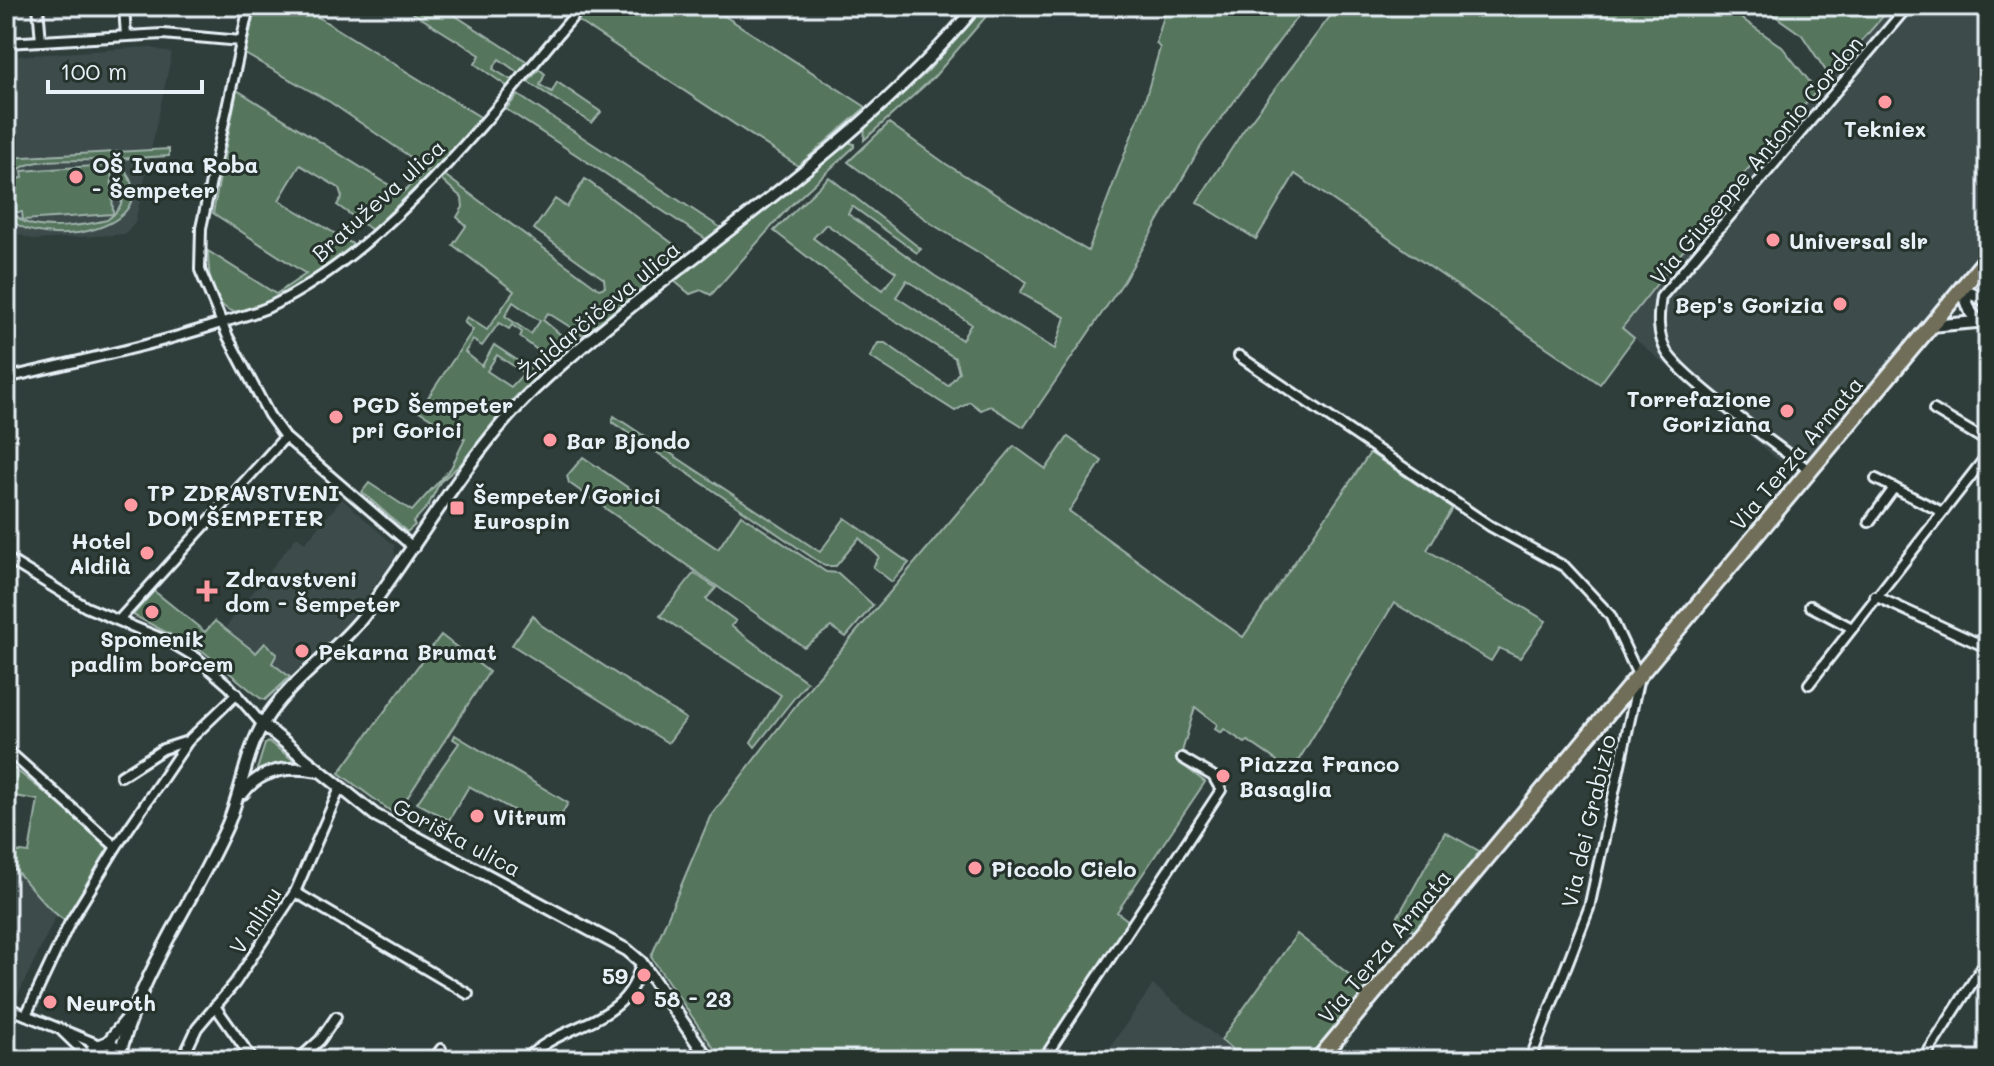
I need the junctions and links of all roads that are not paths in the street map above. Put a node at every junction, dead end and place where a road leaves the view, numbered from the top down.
1 (38, 6) edge
2 (124, 6) edge
3 (249, 6) edge
4 (582, 6) edge
5 (976, 6) edge
6 (1908, 6) edge
7 (126, 36) junction
8 (41, 41) junction
9 (241, 41) junction
10 (6, 43) edge
11 (1988, 257) edge
12 (1962, 289) junction
13 (1988, 302) edge
14 (1977, 322) junction
15 (221, 323) junction
16 (1930, 326) junction
17 (1988, 329) edge
18 (1239, 356) dead end
19 (6, 378) edge
20 (1934, 410) dead end
21 (285, 437) junction
22 (1988, 442) edge
23 (1988, 454) edge
24 (1810, 471) junction
25 (1876, 479) dead end
26 (1894, 488) junction
27 (1942, 512) junction
28 (1869, 522) dead end
29 (414, 548) junction
30 (6, 558) edge
31 (1875, 596) junction
32 (1810, 606) dead end
33 (119, 620) junction
34 (1850, 627) junction
35 (1988, 648) edge
36 (1639, 677) junction
37 (1809, 684) dead end
38 (237, 694) junction
39 (262, 724) junction
40 (188, 741) junction
41 (6, 749) edge
42 (1182, 758) dead end
43 (321, 772) junction
44 (121, 776) dead end
45 (340, 788) junction
46 (237, 800) junction
47 (116, 847) junction
48 (295, 892) junction
49 (1988, 958) edge
50 (643, 965) junction
51 (468, 994) dead end
52 (215, 1006) junction
53 (6, 1007) edge
54 (131, 1013) junction
55 (26, 1015) junction
56 (336, 1017) dead end
57 (62, 1030) junction
58 (103, 1043) junction
59 (441, 1049) dead end
60 (123, 1055) edge
61 (89, 1059) edge
62 (182, 1060) edge
63 (253, 1060) edge
64 (298, 1060) edge
65 (433, 1060) edge
66 (525, 1060) edge
67 (709, 1060) edge
68 (1043, 1060) edge
69 (1318, 1060) edge
70 (1530, 1060) edge
71 (1923, 1060) edge

1 - 8 street
2 - 7 street
3 - 9 street
4 - 15 street, Bratuževa ulica
5 - 29 street, Žnidarčičeva ulica
6 - 24 street, Via Giuseppe Antonio Cordon
7 - 8 street
7 - 9 street
8 - 10 street
9 - 15 street
11 - 12 main road, Via Terza Armata
12 - 13 street
12 - 14 street
12 - 16 main road, Via Terza Armata
14 - 16 street
14 - 17 street
15 - 19 street, Bratuževa ulica
15 - 21 street
16 - 24 main road, Via Terza Armata
18 - 36 street
20 - 22 street
21 - 29 street
21 - 33 street
23 - 27 street
24 - 36 main road, Via Terza Armata
25 - 26 street
26 - 27 street
26 - 28 street
27 - 31 street
29 - 39 street, Žnidarčičeva ulica
30 - 33 street
31 - 34 street
31 - 35 street
32 - 34 street
33 - 38 street
34 - 37 street
36 - 69 main road, Via Terza Armata
36 - 70 street, Via dei Grabizio
38 - 39 street
38 - 40 street
39 - 43 street, Goriška ulica
39 - 46 street
40 - 44 street
40 - 47 street
41 - 47 street
42 - 68 street
43 - 45 street, Goriška ulica
43 - 46 street
45 - 48 street, V mlinu
45 - 50 street, Goriška ulica
46 - 54 street
47 - 55 street
48 - 51 street
48 - 52 street, V mlinu
49 - 71 street
50 - 66 street
50 - 67 street
52 - 62 street, V mlinu
52 - 63 street
53 - 55 street
54 - 58 street
54 - 60 street
55 - 57 street
56 - 64 street
57 - 58 street
57 - 61 street
58 - 60 street
58 - 61 street
59 - 65 street

